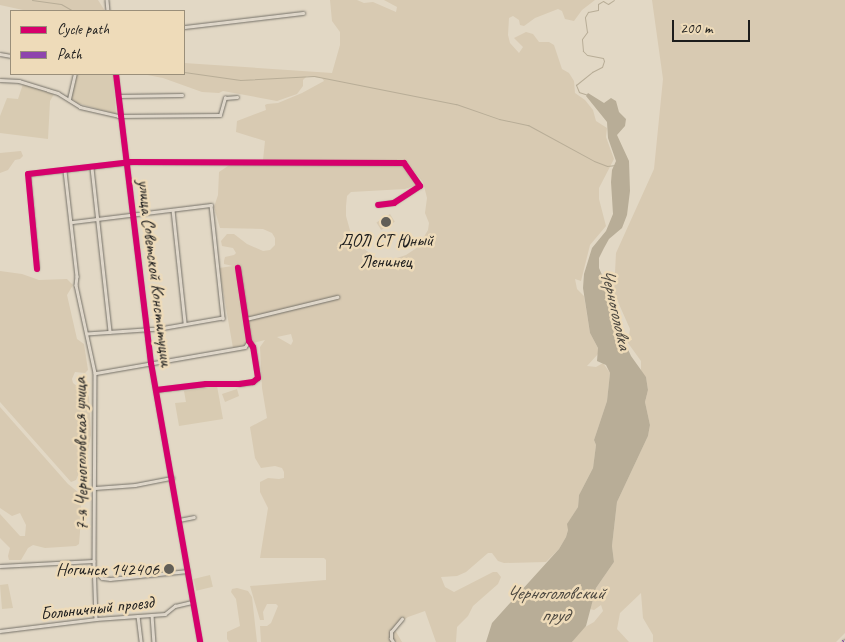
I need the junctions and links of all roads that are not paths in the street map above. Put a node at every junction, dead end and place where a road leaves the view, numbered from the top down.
1 (302, 13) dead end
2 (185, 27) edge
3 (75, 75) edge
4 (116, 75) edge
5 (0, 80) edge
6 (182, 95) dead end
7 (119, 96) junction
8 (237, 97) dead end
9 (69, 100) junction
10 (121, 114) junction
11 (126, 163) junction
12 (92, 168) junction
13 (65, 171) junction
14 (378, 205) dead end
15 (173, 210) junction
16 (132, 213) junction
17 (97, 219) junction
18 (72, 222) junction
19 (238, 268) dead end
20 (37, 269) dead end
21 (337, 297) dead end
22 (246, 319) junction
23 (186, 324) junction
24 (147, 329) junction
25 (110, 332) junction
26 (87, 334) junction
27 (249, 341) junction
28 (151, 363) junction
29 (95, 374) junction
30 (156, 390) junction
31 (172, 478) junction
32 (94, 488) junction
33 (194, 517) dead end
34 (179, 520) junction
35 (94, 561) junction
36 (0, 566) edge
37 (188, 571) junction
38 (96, 572) junction
39 (193, 602) junction
40 (152, 615) junction
41 (138, 616) junction
42 (96, 619) junction
43 (402, 619) dead end
44 (0, 632) edge
45 (141, 642) edge
46 (154, 642) edge
47 (200, 642) edge
48 (393, 642) edge

1 - 2 street
3 - 9 street
4 - 7 street, улица Советской Конституции
5 - 9 street
6 - 7 street
7 - 10 street, улица Советской Конституции
8 - 10 street
9 - 10 street
10 - 11 street, улица Советской Конституции
11 - 12 street
11 - 14 street
11 - 16 street, улица Советской Конституции
12 - 13 street
12 - 17 street
13 - 18 street, 7-я Черноголовская улица
13 - 20 street
15 - 16 street
15 - 23 street
15 - 23 street
16 - 17 street
16 - 24 street, улица Советской Конституции
17 - 18 street
17 - 25 street
18 - 26 street, 7-я Черноголовская улица
19 - 22 street
21 - 22 street
22 - 27 street
23 - 24 street
24 - 25 street
24 - 28 street, улица Советской Конституции
25 - 26 street
26 - 29 street, 7-я Черноголовская улица
27 - 28 street
27 - 30 street
28 - 29 street
28 - 30 street, улица Советской Конституции
29 - 32 street, 7-я Черноголовская улица
30 - 31 street, улица Советской Конституции
31 - 32 street
31 - 34 street, улица Советской Конституции
32 - 35 street, 7-я Черноголовская улица
33 - 34 street
34 - 37 street, улица Советской Конституции
35 - 36 street
35 - 38 street, 7-я Черноголовская улица
37 - 38 street
37 - 39 street, улица Советской Конституции
38 - 42 street, 7-я Черноголовская улица
39 - 40 street, Больничный проезд
39 - 47 street, улица Советской Конституции
40 - 41 street, Больничный проезд
40 - 46 street
41 - 42 street, Больничный проезд
41 - 45 street
42 - 44 street, Больничный проезд
43 - 48 street

